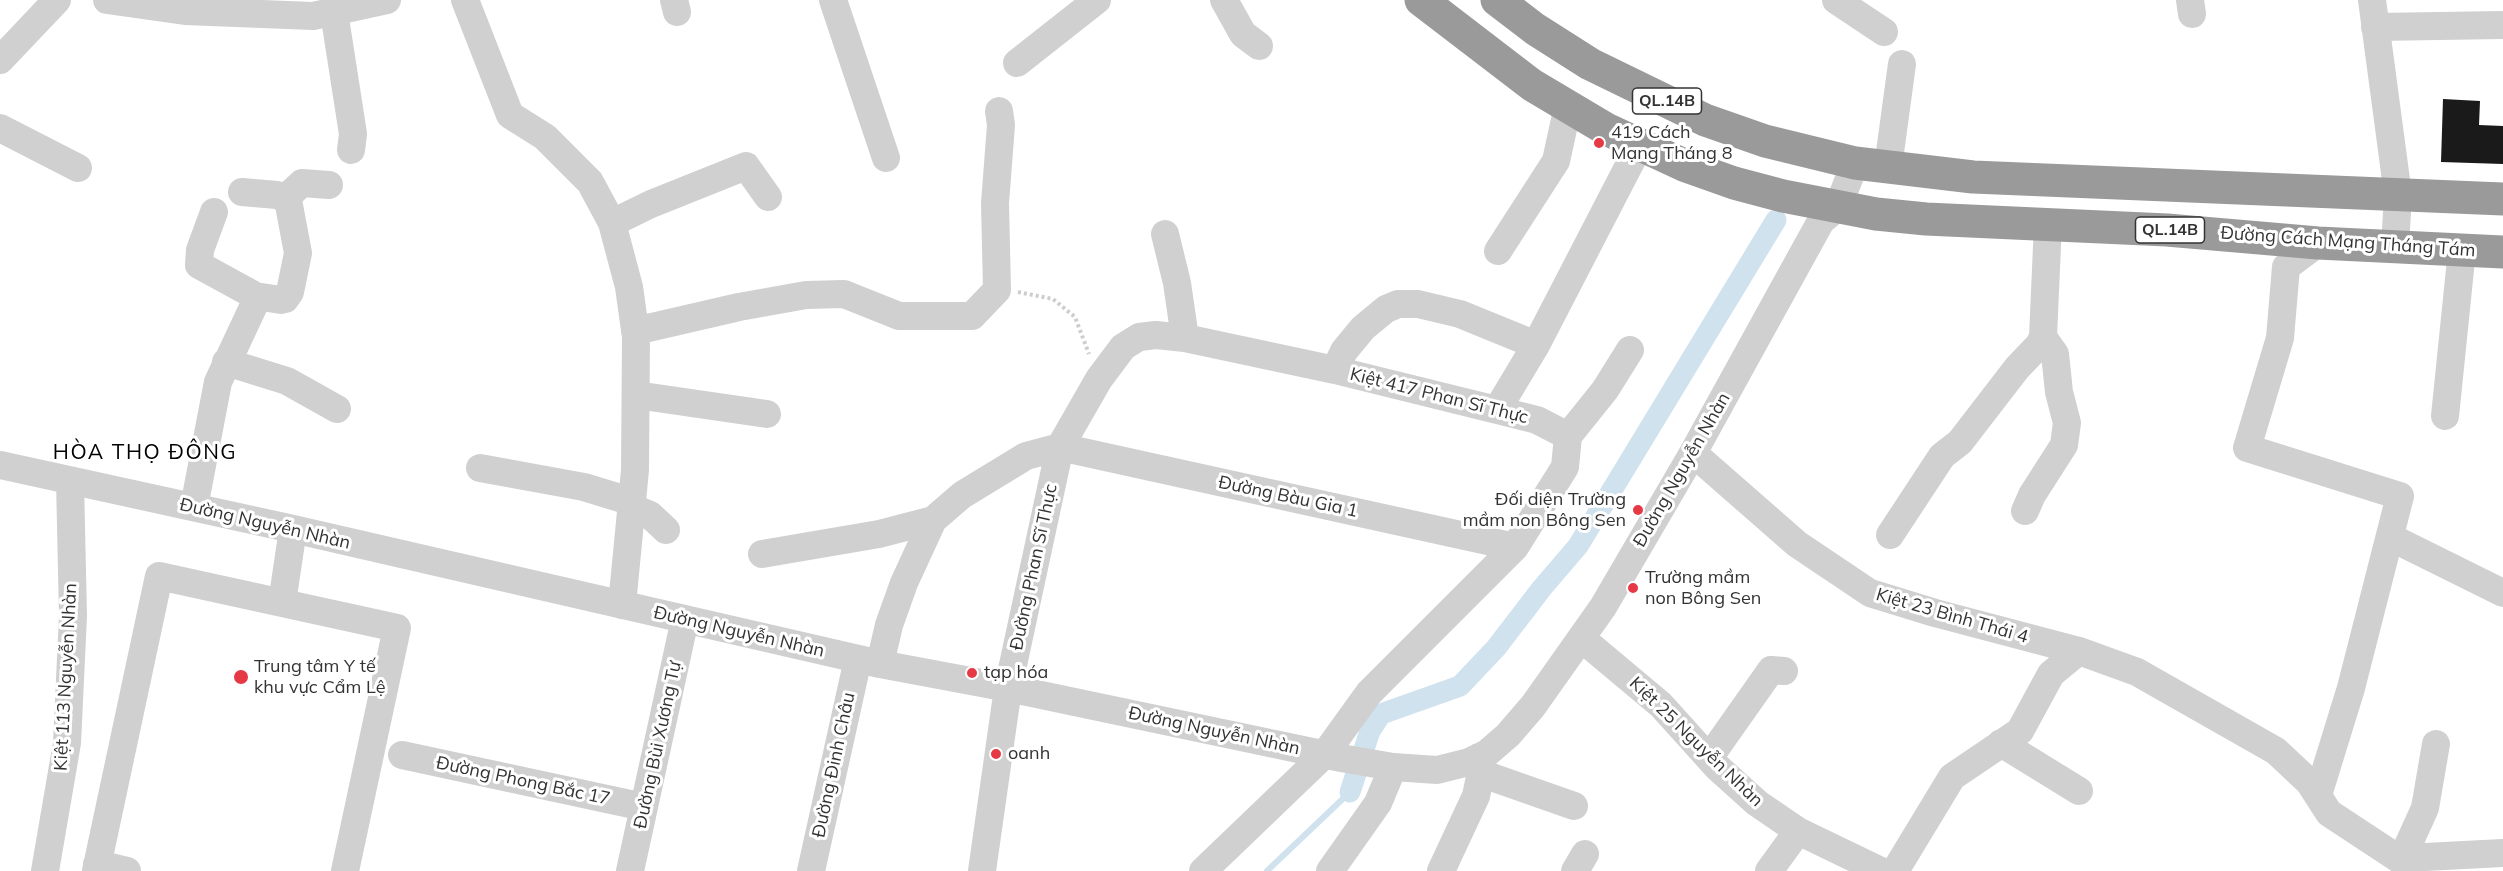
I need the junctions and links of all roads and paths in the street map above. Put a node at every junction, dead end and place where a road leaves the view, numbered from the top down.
1 (57, 0) edge
2 (107, 0) edge
3 (387, 0) edge
4 (465, 0) edge
5 (833, 0) edge
6 (1097, 0) edge
7 (1224, 0) edge
8 (1421, 0) edge
9 (1497, 0) edge
10 (1836, 0) edge
11 (334, 12) junction
12 (2374, 14) edge
13 (2503, 25) edge
14 (1884, 32) dead end
15 (1259, 46) dead end
16 (0, 60) edge
17 (1017, 63) dead end
18 (1902, 64) dead end
19 (1568, 106) junction
20 (999, 111) dead end
21 (0, 128) edge
22 (1639, 146) junction
23 (351, 150) dead end
24 (886, 158) dead end
25 (1855, 163) junction
26 (78, 168) dead end
27 (1888, 168) junction
28 (329, 185) dead end
29 (242, 192) dead end
30 (2398, 195) junction
31 (768, 197) dead end
32 (2503, 199) edge
33 (288, 200) junction
34 (1838, 207) junction
35 (214, 212) dead end
36 (612, 223) junction
37 (2048, 223) junction
38 (1165, 234) dead end
39 (2318, 243) junction
40 (2395, 246) junction
41 (2462, 250) junction
42 (1498, 251) dead end
43 (2503, 252) edge
44 (255, 296) junction
45 (635, 334) junction
46 (2043, 337) junction
47 (1185, 338) junction
48 (1536, 345) junction
49 (1630, 350) dead end
50 (226, 362) junction
51 (1335, 370) junction
52 (636, 395) junction
53 (337, 409) dead end
54 (1497, 410) junction
55 (767, 414) dead end
56 (2445, 416) dead end
57 (1568, 436) junction
58 (1060, 447) junction
59 (1693, 453) junction
60 (0, 465) edge
61 (480, 468) dead end
62 (70, 481) junction
63 (633, 505) junction
64 (194, 507) junction
65 (2025, 512) dead end
66 (933, 520) junction
67 (293, 529) junction
68 (666, 530) dead end
69 (1890, 535) dead end
70 (2390, 537) junction
71 (1515, 547) junction
72 (762, 554) dead end
73 (2503, 593) edge
74 (282, 603) junction
75 (622, 605) junction
76 (685, 619) junction
77 (1581, 638) junction
78 (2079, 651) junction
79 (869, 661) junction
80 (1784, 671) dead end
81 (1008, 688) junction
82 (2001, 743) junction
83 (2436, 744) dead end
84 (402, 755) dead end
85 (1333, 756) junction
86 (1708, 758) junction
87 (1480, 765) junction
88 (1388, 766) junction
89 (2079, 791) dead end
90 (2318, 795) junction
91 (1574, 806) dead end
92 (644, 807) junction
93 (1798, 831) junction
94 (2503, 853) edge
95 (2406, 866) edge
96 (96, 867) edge
97 (45, 871) edge
98 (127, 871) edge
99 (345, 871) edge
100 (630, 871) edge
101 (811, 871) edge
102 (982, 871) edge
103 (1203, 871) edge
104 (1330, 871) edge
105 (1441, 871) edge
106 (1769, 871) edge
107 (1881, 871) edge
108 (1895, 871) edge

1 - 16 street
2 - 11 street
3 - 11 street
4 - 36 street
5 - 24 street
6 - 17 street
7 - 15 street
8 - 19 highway, Đường Cách Mạng Tháng Tám / QL.14B
9 - 25 highway, QL.14B
10 - 14 street
11 - 23 street
12 - 13 street
12 - 30 street
18 - 27 street
19 - 22 highway, Đường Cách Mạng Tháng Tám / QL.14B
19 - 42 street
20 - 45 street
21 - 26 street
22 - 34 highway, Đường Cách Mạng Tháng Tám / QL.14B
22 - 48 street
25 - 27 highway, QL.14B
25 - 34 street, Đường Nguyễn Nhàn
27 - 30 highway, QL.14B
28 - 33 street
29 - 33 street
30 - 32 highway, QL.14B
30 - 40 street
31 - 36 street
33 - 44 street
34 - 37 highway, Đường Cách Mạng Tháng Tám / QL.14B
34 - 59 street, Đường Nguyễn Nhàn
35 - 44 street
36 - 45 street
37 - 39 highway, Đường Cách Mạng Tháng Tám / QL.14B
37 - 46 street
38 - 47 street
39 - 40 highway, Đường Cách Mạng Tháng Tám / QL.14B
39 - 70 street
40 - 41 highway, Đường Cách Mạng Tháng Tám / QL.14B
41 - 43 highway, Đường Cách Mạng Tháng Tám / QL.14B
41 - 56 street
44 - 50 street
45 - 52 street
46 - 65 street
46 - 69 street
47 - 51 street, Kiệt 417 Phan Sĩ Thực
47 - 58 street, Kiệt 417 Phan Sĩ Thực
48 - 51 street
48 - 54 street
49 - 57 street
50 - 53 street
50 - 64 street
51 - 54 street, Kiệt 417 Phan Sĩ Thực
52 - 55 street
52 - 63 street
54 - 57 street, Kiệt 417 Phan Sĩ Thực
57 - 71 street
58 - 66 street
58 - 71 street, Đường Bàu Gia 1
58 - 81 street, Đường Phan Sĩ Thực
59 - 77 street, Đường Nguyễn Nhàn
59 - 78 street, Kiệt 23 Bình Thái 4
60 - 62 street, Đường Nguyễn Nhàn
61 - 63 street
62 - 64 street, Đường Nguyễn Nhàn
62 - 97 street, Kiệt 113 Nguyễn Nhàn
63 - 68 street
63 - 75 street
64 - 67 street, Đường Nguyễn Nhàn
66 - 72 street
66 - 79 street, Đường Đinh Châu
67 - 74 street
67 - 75 street, Đường Nguyễn Nhàn
70 - 73 street
70 - 90 street
71 - 85 street
74 - 96 street
74 - 99 street
75 - 76 street, Đường Nguyễn Nhàn
76 - 79 street, Đường Nguyễn Nhàn
76 - 92 street, Đường Bùi Xương Tự
77 - 86 street, Kiệt 25 Nguyễn Nhàn
77 - 87 street, Đường Nguyễn Nhàn
78 - 82 street
78 - 90 street, Kiệt 23 Bình Thái 4
79 - 81 street, Đường Nguyễn Nhàn
79 - 101 street, Đường Đinh Châu
80 - 86 street
81 - 85 street, Đường Nguyễn Nhàn
81 - 102 street, Đường Phan Sĩ Thực
82 - 89 street
82 - 108 street
83 - 95 street
84 - 92 street, Đường Phong Bắc 17
85 - 88 street, Đường Nguyễn Nhàn
85 - 103 street
86 - 93 street, Kiệt 25 Nguyễn Nhàn
87 - 88 street, Đường Nguyễn Nhàn
87 - 91 street
87 - 105 street
88 - 104 street
90 - 95 street, Kiệt 23 Bình Thái 4
92 - 100 street, Đường Bùi Xương Tự
93 - 106 street
93 - 107 street, Kiệt 25 Nguyễn Nhàn
94 - 95 street
96 - 98 street

